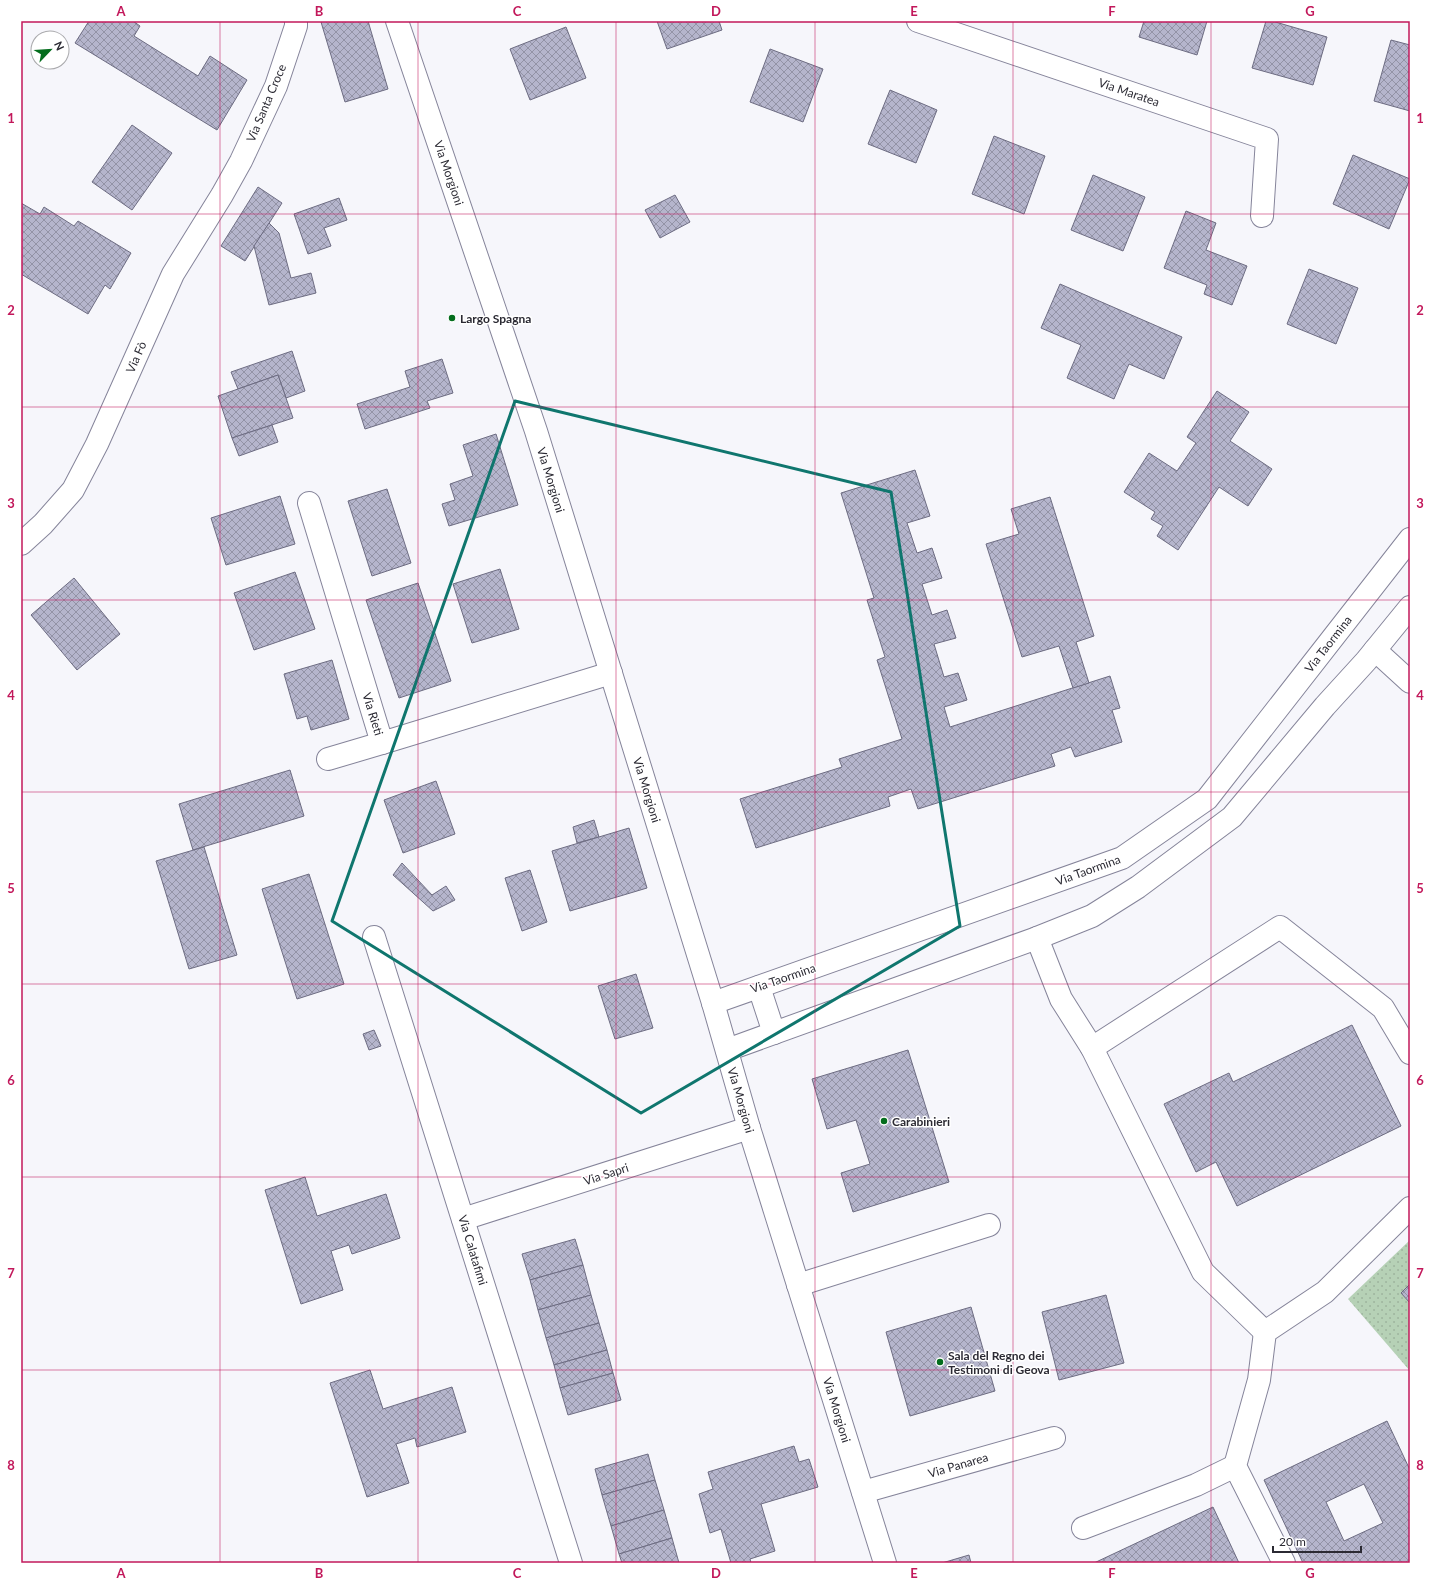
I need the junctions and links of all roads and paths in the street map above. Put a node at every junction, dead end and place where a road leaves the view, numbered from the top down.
1 (397, 21) edge
2 (918, 21) edge
3 (296, 23) edge
4 (241, 161) joint
5 (1262, 216) dead end
6 (309, 503) dead end
7 (1410, 539) edge
8 (21, 544) edge
9 (1410, 607) edge
10 (1375, 650) junction
11 (611, 673) junction
12 (1410, 682) edge
13 (382, 743) junction
14 (328, 759) dead end
15 (374, 937) dead end
16 (1037, 938) junction
17 (759, 987) junction
18 (714, 1003) junction
19 (774, 1033) junction
20 (1092, 1048) junction
21 (727, 1050) junction
22 (1410, 1053) edge
23 (749, 1128) junction
24 (1410, 1208) edge
25 (463, 1220) junction
26 (989, 1225) dead end
27 (798, 1285) junction
28 (1264, 1332) junction
29 (1054, 1438) dead end
30 (1234, 1466) junction
31 (863, 1492) junction
32 (1083, 1528) dead end
33 (571, 1563) edge
34 (885, 1563) edge
35 (1284, 1563) edge

1 - 11 street, Via Morgioni
2 - 5 street, Via Maratea
3 - 4 street, Via Santa Croce
4 - 8 street, Via Fò
6 - 13 street, Via Rieti
7 - 17 street, Via Taormina
9 - 10 street
10 - 12 street
10 - 16 street
11 - 13 street, Via Rieti
11 - 18 street, Via Morgioni
13 - 14 street
15 - 25 street, Via Calatafimi
16 - 19 street
16 - 20 street
17 - 18 street, Via Taormina
17 - 19 street
18 - 21 street, Via Morgioni
19 - 21 street
20 - 22 street
20 - 28 street
21 - 23 street, Via Morgioni
23 - 25 street, Via Sapri
23 - 27 street, Via Morgioni
24 - 28 street
25 - 33 street, Via Calatafimi
26 - 27 street
27 - 31 street, Via Morgioni
28 - 30 street
29 - 31 street, Via Panarea
30 - 32 street
30 - 35 street
31 - 34 street, Via Morgioni

